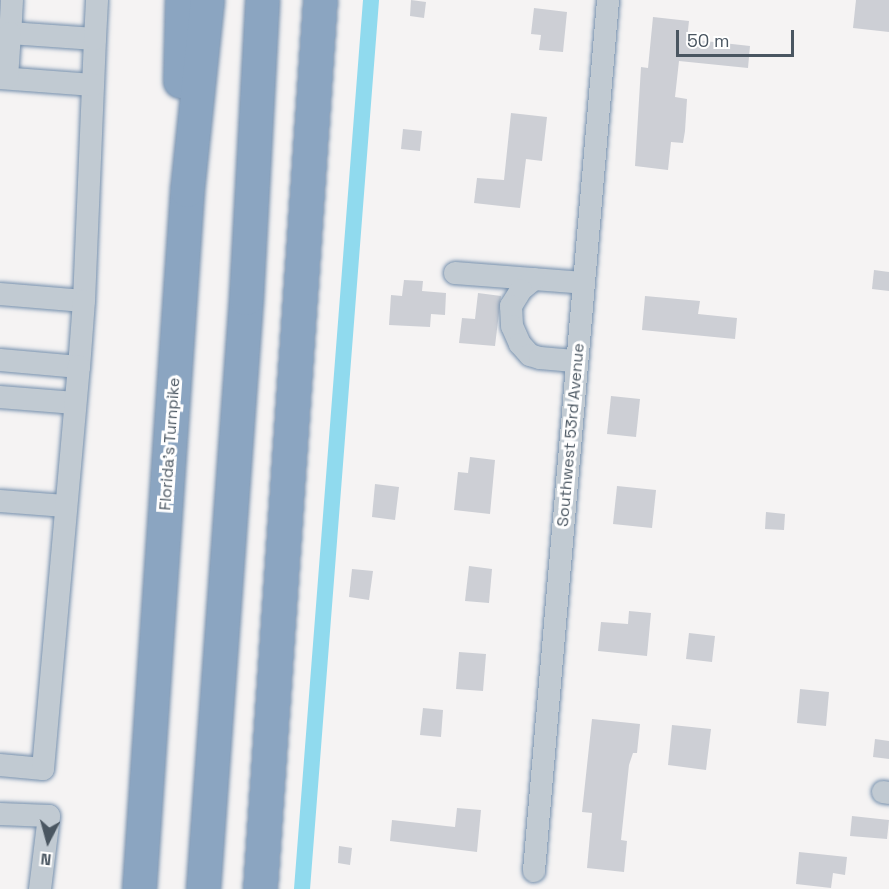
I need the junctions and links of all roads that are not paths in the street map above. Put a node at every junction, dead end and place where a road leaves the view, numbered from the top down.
1 (12, 0) edge
2 (97, 0) edge
3 (182, 0) edge
4 (207, 0) edge
5 (262, 0) edge
6 (320, 0) edge
7 (608, 0) edge
8 (10, 33) junction
9 (95, 39) junction
10 (4, 78) edge
11 (93, 85) junction
12 (187, 190) junction
13 (454, 273) dead end
14 (534, 279) junction
15 (584, 283) junction
16 (0, 294) edge
17 (84, 301) junction
18 (0, 360) edge
19 (578, 362) junction
20 (79, 367) junction
21 (0, 397) edge
22 (75, 403) junction
23 (0, 501) edge
24 (65, 506) junction
25 (0, 765) edge
26 (0, 814) edge
27 (534, 871) dead end
28 (40, 889) edge
29 (138, 889) edge
30 (203, 889) edge
31 (260, 889) edge

1 - 8 street
2 - 9 street
3 - 12 highway
4 - 12 highway, Florida's Turnpike
5 - 30 highway
6 - 31 highway
7 - 15 street, Southwest 53rd Avenue
8 - 9 street
8 - 10 street
9 - 11 street
10 - 11 street
11 - 17 street
12 - 29 highway, Florida's Turnpike
13 - 14 street
14 - 15 street
14 - 19 street
15 - 19 street, Southwest 53rd Avenue
16 - 17 street
17 - 20 street
18 - 20 street
19 - 27 street, Southwest 53rd Avenue
20 - 22 street
21 - 22 street
22 - 24 street
23 - 24 street
24 - 25 street
26 - 28 street

